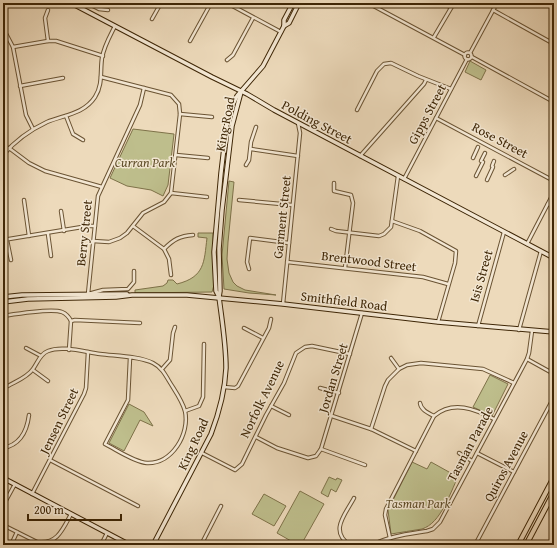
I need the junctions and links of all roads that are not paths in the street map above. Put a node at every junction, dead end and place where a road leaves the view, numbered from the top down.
1 (5, 3) edge
2 (71, 3) edge
3 (88, 3) edge
4 (161, 3) edge
5 (211, 3) edge
6 (227, 3) edge
7 (293, 3) edge
8 (299, 3) edge
9 (368, 3) edge
10 (442, 3) edge
11 (454, 3) edge
12 (497, 3) edge
13 (3, 6) edge
14 (450, 8) junction
15 (48, 10) dead end
16 (108, 10) dead end
17 (493, 10) junction
18 (253, 18) junction
19 (152, 19) dead end
20 (115, 26) junction
21 (284, 26) junction
22 (3, 28) edge
23 (280, 32) junction
24 (434, 37) junction
25 (190, 40) dead end
26 (48, 41) junction
27 (554, 44) edge
28 (13, 47) junction
29 (470, 53) junction
30 (465, 55) junction
31 (102, 56) junction
32 (472, 57) junction
33 (467, 59) junction
34 (227, 60) dead end
35 (101, 77) junction
36 (63, 78) dead end
37 (426, 80) junction
38 (20, 86) junction
39 (144, 88) junction
40 (451, 89) junction
41 (241, 92) junction
42 (554, 102) edge
43 (357, 110) dead end
44 (180, 114) junction
45 (66, 116) junction
46 (212, 117) dead end
47 (436, 118) junction
48 (297, 122) junction
49 (256, 127) dead end
50 (308, 128) junction
51 (33, 129) junction
52 (300, 133) junction
53 (84, 140) dead end
54 (478, 147) dead end
55 (10, 148) junction
56 (251, 149) junction
57 (485, 153) dead end
58 (3, 155) edge
59 (176, 155) junction
60 (298, 156) junction
61 (360, 156) junction
62 (208, 158) dead end
63 (473, 158) dead end
64 (494, 161) dead end
65 (246, 165) dead end
66 (514, 169) dead end
67 (506, 175) dead end
68 (398, 176) junction
69 (476, 176) dead end
70 (404, 179) junction
71 (487, 180) dead end
72 (554, 181) edge
73 (334, 183) dead end
74 (102, 187) junction
75 (554, 192) edge
76 (171, 193) junction
77 (207, 197) dead end
78 (24, 200) dead end
79 (238, 200) dead end
80 (548, 204) junction
81 (292, 205) junction
82 (554, 207) edge
83 (61, 211) dead end
84 (392, 221) junction
85 (95, 226) junction
86 (133, 226) junction
87 (330, 229) dead end
88 (64, 231) junction
89 (504, 232) junction
90 (349, 233) junction
91 (48, 234) junction
92 (193, 235) dead end
93 (29, 236) junction
94 (5, 240) edge
95 (93, 241) junction
96 (289, 243) junction
97 (527, 244) junction
98 (164, 249) junction
99 (540, 251) junction
100 (51, 256) dead end
101 (554, 258) edge
102 (11, 260) dead end
103 (287, 262) junction
104 (345, 268) junction
105 (249, 269) dead end
106 (134, 271) dead end
107 (171, 275) dead end
108 (448, 284) junction
109 (126, 289) junction
110 (88, 294) junction
111 (127, 294) junction
112 (132, 295) junction
113 (118, 297) junction
114 (219, 297) junction
115 (60, 299) junction
116 (3, 300) edge
117 (283, 304) junction
118 (362, 313) junction
119 (3, 316) edge
120 (271, 319) dead end
121 (71, 321) junction
122 (438, 322) junction
123 (140, 323) dead end
124 (478, 326) junction
125 (175, 327) dead end
126 (244, 328) dead end
127 (519, 330) junction
128 (532, 331) junction
129 (554, 332) edge
130 (263, 338) junction
131 (204, 344) dead end
132 (26, 348) dead end
133 (69, 350) junction
134 (88, 352) junction
135 (350, 354) junction
136 (41, 356) junction
137 (130, 358) junction
138 (391, 358) dead end
139 (527, 359) junction
140 (162, 369) junction
141 (399, 369) junction
142 (33, 370) junction
143 (554, 374) edge
144 (48, 381) dead end
145 (514, 383) junction
146 (224, 387) junction
147 (3, 388) edge
148 (320, 388) dead end
149 (339, 393) junction
150 (554, 397) edge
151 (420, 403) dead end
152 (271, 406) junction
153 (185, 411) junction
154 (29, 414) dead end
155 (288, 415) dead end
156 (332, 416) junction
157 (434, 416) junction
158 (494, 419) junction
159 (371, 429) junction
160 (256, 436) junction
161 (3, 448) edge
162 (321, 449) junction
163 (416, 450) junction
164 (202, 453) junction
165 (458, 453) dead end
166 (477, 453) junction
167 (50, 460) junction
168 (472, 461) junction
169 (365, 464) dead end
170 (514, 472) junction
171 (554, 476) edge
172 (3, 478) edge
173 (14, 484) junction
174 (554, 492) edge
175 (32, 494) junction
176 (354, 498) dead end
177 (3, 506) edge
178 (138, 506) dead end
179 (221, 506) dead end
180 (71, 514) junction
181 (3, 525) edge
182 (17, 532) junction
183 (107, 533) junction
184 (390, 538) junction
185 (11, 545) edge
186 (100, 545) edge
187 (130, 545) edge
188 (153, 545) edge
189 (201, 545) edge
190 (350, 545) edge
191 (372, 545) edge
192 (475, 545) edge
193 (518, 545) edge
194 (526, 545) edge

1 - 13 street
2 - 20 main road, Polding Street
3 - 16 street
4 - 19 street
5 - 25 street
6 - 18 street
7 - 21 main road
8 - 21 main road
9 - 24 street
10 - 14 street
11 - 14 street
12 - 17 street
14 - 24 street
15 - 26 street
17 - 27 street
17 - 29 street
18 - 23 street
18 - 34 street
20 - 31 street
20 - 41 main road, Polding Street
21 - 23 main road, King Road
22 - 28 street
23 - 41 main road, King Road
24 - 30 street
26 - 28 street
26 - 31 street
28 - 38 street
29 - 30 street
29 - 32 street
30 - 33 street
31 - 35 street
32 - 33 street
32 - 42 street
33 - 40 street, Gipps Street
35 - 39 street
35 - 45 street
36 - 38 street
37 - 40 street
37 - 43 street
37 - 61 street
38 - 51 street
39 - 44 street
39 - 74 street, Berry Street
40 - 47 street, Gipps Street
41 - 48 main road, Polding Street
41 - 114 main road, King Road
44 - 46 street
44 - 59 street
45 - 51 street
45 - 53 street
47 - 70 street, Gipps Street
47 - 72 street, Rose Street
48 - 50 main road, Polding Street
48 - 52 street, Garment Street
49 - 56 street
50 - 52 street
50 - 61 main road, Polding Street
51 - 55 street
52 - 60 street, Garment Street
54 - 63 street
55 - 58 street
55 - 74 street
56 - 60 street
56 - 65 street
57 - 69 street
59 - 62 street
59 - 76 street
60 - 81 street, Garment Street
61 - 68 main road, Polding Street
64 - 71 street
66 - 67 street
68 - 70 main road, Polding Street
68 - 84 street
70 - 89 main road, Polding Street
73 - 90 street
74 - 85 street, Berry Street
75 - 80 street
76 - 77 street
76 - 86 street
78 - 93 street
79 - 81 street
80 - 82 street
80 - 97 street
81 - 96 street, Garment Street
83 - 88 street
84 - 90 street
84 - 108 street
85 - 88 street
85 - 95 street, Berry Street
86 - 95 street
86 - 98 street
87 - 90 street
88 - 91 street
89 - 97 main road, Polding Street
89 - 124 street, Isis Street
90 - 104 street
91 - 93 street
91 - 100 street
92 - 98 street
93 - 94 street
94 - 102 street
95 - 110 street, Berry Street
96 - 103 street, Garment Street
96 - 105 street
97 - 99 main road, Polding Street
98 - 107 street
99 - 101 main road, Polding Street
99 - 127 street
103 - 104 street, Brentwood Street
103 - 117 street, Garment Street
104 - 108 street, Brentwood Street
106 - 109 street
108 - 122 street
109 - 110 street
109 - 111 street
110 - 111 main road, Smithfield Road
110 - 113 main road
110 - 115 main road
110 - 116 main road, Smithfield Road
111 - 112 main road, Smithfield Road
112 - 113 main road, Smithfield Road
112 - 114 main road, Smithfield Road
113 - 115 main road, Smithfield Road
114 - 117 main road, Smithfield Road
114 - 146 main road, King Road
115 - 116 main road, Smithfield Road
117 - 118 main road, Smithfield Road
118 - 122 main road, Smithfield Road
118 - 135 street, Jordan Street
119 - 121 street
120 - 130 street
121 - 123 street
121 - 133 street
122 - 124 main road, Smithfield Road
124 - 127 main road, Smithfield Road
125 - 140 street
126 - 130 street
127 - 128 main road, Smithfield Road
128 - 129 main road, Smithfield Road
128 - 139 street, Tasman Parade
130 - 146 street
131 - 153 street
132 - 136 street
133 - 134 street
133 - 136 street
134 - 137 street
134 - 167 street, Jensen Street
135 - 149 street, Jordan Street
135 - 152 street, Norfolk Avenue
136 - 142 street
137 - 140 street
137 - 153 street
138 - 141 street
139 - 143 street
139 - 145 street, Tasman Parade
140 - 153 street
141 - 145 street
141 - 159 street
142 - 144 street
142 - 147 street
145 - 158 street, Tasman Parade
146 - 164 main road, King Road
148 - 149 street
149 - 156 street, Jordan Street
150 - 170 street, Quiros Avenue
151 - 157 street
152 - 155 street
152 - 160 street, Norfolk Avenue
154 - 161 street
156 - 159 street
156 - 162 street, Jordan Street
157 - 158 street
157 - 163 street
158 - 166 street, Tasman Parade
159 - 163 street
160 - 162 street
160 - 164 street, Norfolk Avenue
162 - 169 street
163 - 184 street
164 - 188 main road, King Road
165 - 168 street
166 - 168 street, Tasman Parade
166 - 170 street
167 - 175 street, Jensen Street
167 - 178 street
168 - 184 street, Tasman Parade
170 - 192 street, Quiros Avenue
171 - 193 highway
172 - 173 main road
173 - 175 main road
173 - 177 street
174 - 194 highway
175 - 180 main road
176 - 190 street
179 - 189 street
180 - 182 street
180 - 183 main road
181 - 182 street
182 - 185 street
183 - 186 street
183 - 187 main road
184 - 191 street, Tasman Parade

